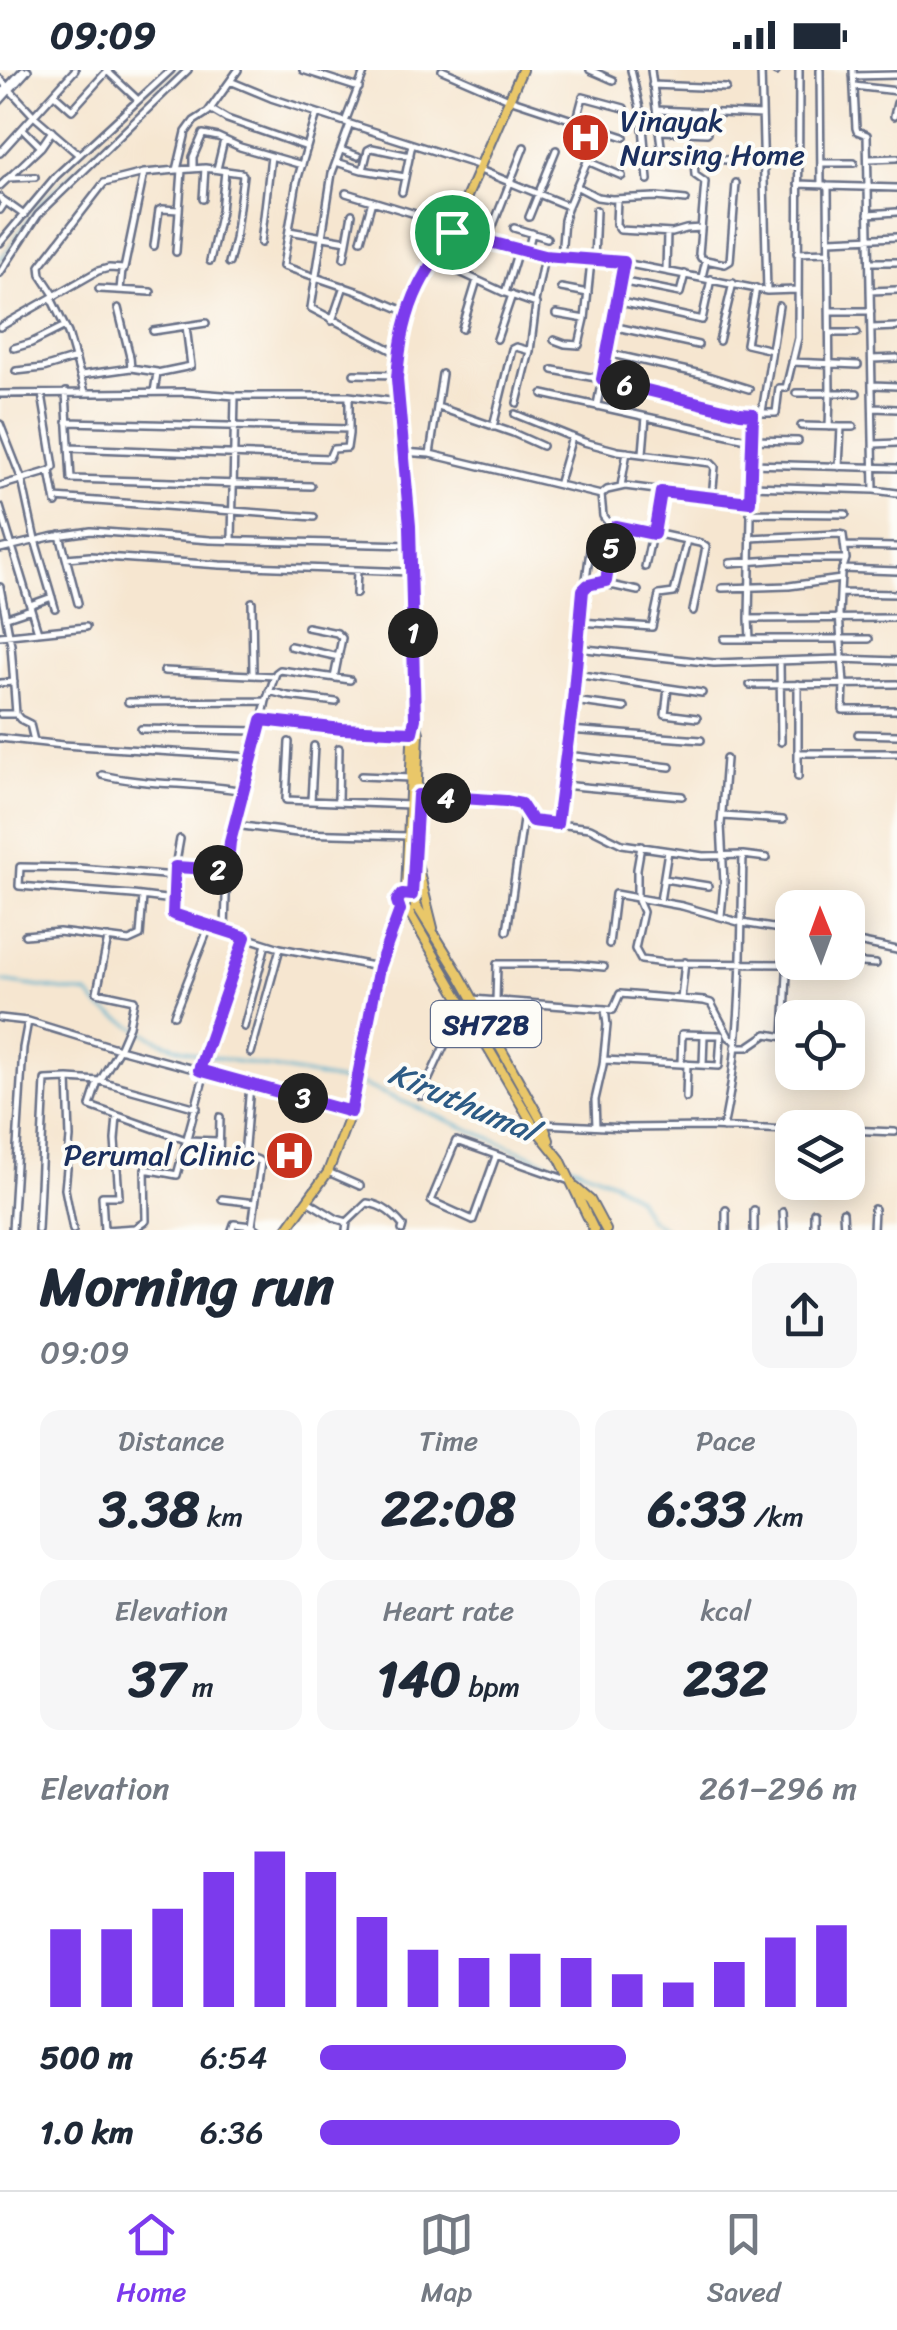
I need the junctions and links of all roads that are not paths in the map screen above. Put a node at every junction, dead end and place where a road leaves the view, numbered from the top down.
1 (26, 70) edge
2 (76, 70) edge
3 (107, 70) edge
4 (171, 70) edge
5 (188, 70) edge
6 (238, 70) edge
7 (303, 70) edge
8 (365, 70) edge
9 (442, 70) edge
10 (471, 70) edge
11 (522, 70) edge
12 (590, 70) edge
13 (632, 70) edge
14 (651, 70) edge
15 (760, 70) edge
16 (798, 70) edge
17 (820, 70) edge
18 (316, 72) edge
19 (853, 73) edge
20 (897, 75) edge
21 (0, 79) edge
22 (613, 80) dead end
23 (230, 81) junction
24 (466, 81) junction
25 (652, 84) junction
26 (854, 86) junction
27 (10, 88) junction
28 (359, 88) junction
29 (726, 88) dead end
30 (897, 91) edge
31 (54, 94) junction
32 (0, 98) edge
33 (138, 100) junction
34 (509, 100) junction
35 (897, 103) edge
36 (624, 108) dead end
37 (210, 110) junction
38 (657, 110) junction
39 (317, 113) junction
40 (762, 115) junction
41 (894, 116) dead end
42 (35, 117) junction
43 (348, 123) junction
44 (576, 123) junction
45 (24, 129) junction
46 (52, 131) junction
47 (600, 131) junction
48 (660, 131) junction
49 (707, 133) dead end
50 (624, 137) dead end
51 (224, 140) junction
52 (412, 144) junction
53 (40, 147) junction
54 (308, 147) junction
55 (524, 147) dead end
56 (341, 150) junction
57 (556, 150) dead end
58 (0, 153) edge
59 (78, 154) junction
60 (272, 156) junction
61 (358, 156) dead end
62 (410, 156) junction
63 (897, 158) edge
64 (870, 159) junction
65 (694, 160) junction
66 (763, 160) junction
67 (587, 161) junction
68 (336, 162) junction
69 (821, 162) junction
70 (854, 163) dead end
71 (302, 164) junction
72 (192, 168) junction
73 (205, 168) junction
74 (481, 168) junction
75 (179, 170) junction
76 (221, 170) junction
77 (363, 170) junction
78 (144, 172) junction
79 (622, 176) dead end
80 (34, 177) dead end
81 (8, 178) junction
82 (405, 178) junction
83 (648, 180) dead end
84 (510, 182) junction
85 (736, 184) dead end
86 (798, 184) junction
87 (824, 185) junction
88 (0, 186) edge
89 (576, 186) junction
90 (868, 188) junction
91 (897, 188) edge
92 (402, 192) dead end
93 (346, 193) dead end
94 (538, 194) junction
95 (2, 198) edge
96 (203, 199) dead end
97 (617, 199) junction
98 (686, 200) dead end
99 (372, 201) junction
100 (568, 206) junction
101 (0, 210) edge
102 (180, 210) junction
103 (596, 210) dead end
104 (897, 212) edge
105 (352, 214) dead end
106 (868, 214) junction
107 (24, 215) junction
108 (528, 217) dead end
109 (514, 228) dead end
110 (701, 228) junction
111 (454, 229) junction
112 (289, 231) junction
113 (532, 233) junction
114 (666, 233) junction
115 (322, 235) junction
116 (547, 238) dead end
117 (897, 238) edge
118 (868, 239) junction
119 (361, 240) dead end
120 (830, 240) junction
121 (486, 241) junction
122 (348, 242) junction
123 (0, 243) edge
124 (261, 243) dead end
125 (154, 246) dead end
126 (518, 250) junction
127 (176, 252) dead end
128 (830, 252) junction
129 (527, 253) junction
130 (797, 253) junction
131 (544, 256) junction
132 (344, 258) dead end
133 (561, 258) junction
134 (706, 260) junction
135 (210, 261) dead end
136 (436, 261) junction
137 (592, 261) junction
138 (624, 262) junction
139 (870, 262) junction
140 (897, 262) edge
141 (229, 263) dead end
142 (122, 270) junction
143 (666, 270) junction
144 (0, 273) edge
145 (686, 274) junction
146 (314, 277) junction
147 (702, 277) junction
148 (711, 279) junction
149 (477, 280) junction
150 (620, 281) junction
151 (733, 283) junction
152 (344, 286) junction
153 (561, 288) dead end
154 (756, 288) junction
155 (99, 289) dead end
156 (120, 290) junction
157 (797, 290) junction
158 (870, 290) junction
159 (897, 290) edge
160 (766, 291) junction
161 (151, 292) dead end
162 (588, 293) junction
163 (508, 294) junction
164 (53, 297) junction
165 (616, 301) junction
166 (535, 302) junction
167 (779, 306) dead end
168 (118, 308) dead end
169 (830, 312) junction
170 (871, 312) junction
171 (410, 313) junction
172 (556, 314) dead end
173 (585, 319) junction
174 (332, 321) junction
175 (206, 324) dead end
176 (66, 326) junction
177 (186, 326) junction
178 (612, 326) junction
179 (0, 327) edge
180 (897, 327) edge
181 (872, 328) junction
182 (462, 329) dead end
183 (154, 332) dead end
184 (830, 333) junction
185 (856, 333) dead end
186 (497, 338) dead end
187 (554, 340) dead end
188 (719, 341) dead end
189 (698, 346) dead end
190 (530, 347) junction
191 (14, 348) dead end
192 (772, 350) junction
193 (607, 352) junction
194 (398, 354) junction
195 (76, 358) junction
196 (897, 358) edge
197 (872, 359) junction
198 (792, 362) junction
199 (830, 364) junction
200 (858, 366) dead end
201 (131, 368) junction
202 (553, 370) dead end
203 (16, 371) dead end
204 (159, 372) junction
205 (602, 373) junction
206 (354, 374) dead end
207 (397, 374) junction
208 (442, 374) dead end
209 (81, 375) junction
210 (873, 384) junction
211 (897, 386) edge
212 (749, 389) dead end
213 (66, 392) junction
214 (85, 392) junction
215 (154, 392) junction
216 (830, 392) junction
217 (42, 393) junction
218 (796, 393) dead end
219 (857, 393) dead end
220 (0, 394) edge
221 (543, 394) dead end
222 (235, 396) junction
223 (349, 396) junction
224 (398, 402) junction
225 (517, 402) dead end
226 (597, 405) junction
227 (438, 407) junction
228 (874, 408) junction
229 (897, 409) edge
230 (762, 412) junction
231 (515, 414) dead end
232 (753, 414) junction
233 (646, 417) junction
234 (67, 422) junction
235 (0, 424) edge
236 (234, 426) junction
237 (493, 426) junction
238 (801, 426) dead end
239 (828, 427) junction
240 (841, 427) junction
241 (852, 428) dead end
242 (349, 429) junction
243 (572, 436) junction
244 (750, 440) junction
245 (798, 442) dead end
246 (875, 444) junction
247 (897, 444) edge
248 (542, 446) dead end
249 (69, 448) junction
250 (403, 452) junction
251 (627, 452) junction
252 (643, 453) junction
253 (234, 454) junction
254 (430, 454) junction
255 (751, 464) junction
256 (839, 467) junction
257 (875, 468) junction
258 (897, 468) edge
259 (50, 471) junction
260 (22, 480) junction
261 (559, 483) junction
262 (233, 484) junction
263 (0, 486) edge
264 (311, 486) dead end
265 (621, 486) junction
266 (750, 486) junction
267 (874, 490) junction
268 (661, 492) junction
269 (897, 493) edge
270 (601, 495) junction
271 (712, 498) junction
272 (750, 502) junction
273 (0, 507) edge
274 (232, 511) junction
275 (750, 513) junction
276 (846, 514) dead end
277 (314, 517) dead end
278 (615, 526) junction
279 (654, 534) junction
280 (60, 535) junction
281 (750, 538) junction
282 (35, 540) junction
283 (232, 540) junction
284 (687, 540) junction
285 (591, 543) dead end
286 (411, 545) junction
287 (12, 546) junction
288 (845, 546) junction
289 (896, 546) edge
290 (0, 550) edge
291 (66, 558) junction
292 (846, 559) junction
293 (750, 562) junction
294 (730, 564) dead end
295 (645, 567) dead end
296 (842, 569) junction
297 (357, 570) junction
298 (897, 571) edge
299 (411, 572) junction
300 (841, 579) junction
301 (603, 583) junction
302 (585, 587) junction
303 (749, 587) junction
304 (0, 588) edge
305 (722, 588) dead end
306 (638, 591) dead end
307 (840, 593) junction
308 (356, 594) dead end
309 (897, 594) edge
310 (52, 598) junction
311 (252, 602) dead end
312 (78, 603) dead end
313 (30, 607) junction
314 (55, 608) dead end
315 (693, 611) dead end
316 (7, 617) junction
317 (749, 618) junction
318 (897, 618) edge
319 (840, 620) junction
320 (580, 622) junction
321 (86, 627) dead end
322 (307, 627) dead end
323 (38, 632) junction
324 (0, 636) edge
325 (10, 636) junction
326 (841, 638) junction
327 (724, 639) dead end
328 (750, 639) junction
329 (868, 639) dead end
330 (290, 646) dead end
331 (578, 648) junction
332 (339, 657) junction
333 (13, 658) junction
334 (0, 659) edge
335 (842, 659) junction
336 (897, 661) edge
337 (780, 662) junction
338 (164, 671) dead end
339 (253, 674) junction
340 (575, 674) junction
341 (275, 676) junction
342 (334, 678) junction
343 (350, 680) dead end
344 (14, 682) junction
345 (0, 684) edge
346 (798, 684) junction
347 (844, 684) junction
348 (897, 684) edge
349 (750, 685) dead end
350 (781, 685) junction
351 (668, 688) junction
352 (269, 691) junction
353 (702, 693) dead end
354 (266, 701) junction
355 (573, 701) junction
356 (128, 702) dead end
357 (336, 702) dead end
358 (625, 708) dead end
359 (897, 710) edge
360 (0, 714) edge
361 (16, 714) junction
362 (696, 718) dead end
363 (415, 719) junction
364 (262, 720) junction
365 (141, 728) dead end
366 (569, 730) junction
367 (258, 732) junction
368 (412, 732) junction
369 (858, 734) dead end
370 (897, 736) edge
371 (0, 738) edge
372 (701, 740) dead end
373 (34, 741) junction
374 (289, 742) dead end
375 (781, 742) dead end
376 (314, 746) dead end
377 (339, 748) dead end
378 (798, 753) junction
379 (897, 753) edge
380 (566, 754) junction
381 (252, 757) junction
382 (726, 759) dead end
383 (670, 768) dead end
384 (102, 775) dead end
385 (361, 776) dead end
386 (798, 776) dead end
387 (411, 778) junction
388 (562, 785) junction
389 (243, 791) junction
390 (418, 795) junction
391 (682, 796) dead end
392 (312, 801) junction
393 (338, 802) junction
394 (410, 805) junction
395 (524, 810) junction
396 (723, 816) junction
397 (783, 820) dead end
398 (557, 824) junction
399 (235, 825) junction
400 (408, 836) junction
401 (180, 838) dead end
402 (641, 846) junction
403 (668, 851) junction
404 (414, 854) junction
405 (742, 855) junction
406 (722, 856) junction
407 (767, 858) dead end
408 (175, 867) junction
409 (227, 870) junction
410 (174, 876) junction
411 (664, 879) junction
412 (708, 886) dead end
413 (409, 894) junction
414 (143, 896) junction
415 (637, 898) junction
416 (173, 900) junction
417 (660, 901) junction
418 (408, 909) junction
419 (721, 917) junction
420 (742, 922) junction
421 (394, 924) junction
422 (416, 925) junction
423 (210, 927) junction
424 (775, 928) edge
425 (224, 930) junction
426 (507, 931) dead end
427 (434, 934) junction
428 (25, 935) dead end
429 (245, 937) junction
430 (108, 938) junction
431 (865, 943) edge
432 (266, 944) junction
433 (608, 944) dead end
434 (280, 948) junction
435 (897, 950) edge
436 (775, 961) edge
437 (685, 962) junction
438 (865, 963) edge
439 (876, 964) dead end
440 (740, 965) junction
441 (379, 967) junction
442 (604, 967) dead end
443 (788, 980) edge
444 (472, 999) junction
445 (681, 1000) junction
446 (496, 1002) junction
447 (464, 1010) junction
448 (605, 1010) junction
449 (174, 1015) dead end
450 (0, 1018) edge
451 (28, 1021) junction
452 (244, 1027) dead end
453 (704, 1035) junction
454 (735, 1044) junction
455 (119, 1050) junction
456 (250, 1053) dead end
457 (604, 1060) junction
458 (684, 1064) junction
459 (703, 1065) junction
460 (202, 1071) junction
461 (68, 1079) junction
462 (99, 1081) junction
463 (250, 1084) junction
464 (421, 1096) dead end
465 (686, 1098) dead end
466 (196, 1108) junction
467 (351, 1112) junction
468 (117, 1116) junction
469 (220, 1118) dead end
470 (544, 1124) junction
471 (596, 1126) junction
472 (723, 1128) junction
473 (775, 1130) edge
474 (865, 1131) edge
475 (894, 1132) dead end
476 (186, 1140) junction
477 (218, 1141) junction
478 (551, 1146) junction
479 (244, 1156) junction
480 (496, 1156) junction
481 (328, 1172) junction
482 (574, 1185) junction
483 (360, 1186) dead end
484 (222, 1199) dead end
485 (308, 1202) junction
486 (255, 1203) junction
487 (874, 1209) dead end
488 (726, 1210) dead end
489 (754, 1210) dead end
490 (783, 1212) dead end
491 (814, 1212) dead end
492 (843, 1212) dead end
493 (144, 1222) junction
494 (346, 1226) edge
495 (255, 1228) edge
496 (12, 1230) edge
497 (38, 1230) edge
498 (73, 1230) edge
499 (105, 1230) edge
500 (144, 1230) edge
501 (232, 1230) edge
502 (286, 1230) edge
503 (402, 1230) edge
504 (594, 1230) edge
505 (606, 1230) edge
506 (726, 1230) edge
507 (754, 1230) edge
508 (784, 1230) edge
509 (814, 1230) edge
510 (844, 1230) edge
511 (874, 1230) edge

1 - 27 street
2 - 31 street
3 - 31 street
3 - 33 street
4 - 33 street
5 - 144 street
6 - 23 street
7 - 18 street
8 - 28 street
9 - 24 street
10 - 24 street
11 - 34 main road
12 - 22 street
13 - 83 street
14 - 25 street
15 - 40 street
16 - 86 street
17 - 69 street
18 - 28 street
19 - 20 street
19 - 26 street
21 - 27 street
23 - 37 street
23 - 39 street
24 - 34 street
25 - 29 street
25 - 38 street
26 - 30 street
26 - 64 street
27 - 32 street
27 - 42 street
28 - 43 street
31 - 42 street
33 - 59 street
34 - 44 street
34 - 74 main road
35 - 41 street
36 - 44 street
37 - 54 street
37 - 75 street
38 - 40 street
38 - 48 street
39 - 43 street
39 - 54 street
40 - 66 street
42 - 45 street
42 - 46 street
43 - 52 street
43 - 56 street
44 - 47 street
45 - 53 street
45 - 58 street
46 - 53 street
46 - 59 street
47 - 50 street
47 - 67 street
48 - 49 street
48 - 65 street
51 - 60 street
51 - 72 street
51 - 76 street
52 - 62 street
52 - 74 street
53 - 81 street
54 - 71 street
55 - 84 street
56 - 61 street
56 - 68 street
57 - 94 street
59 - 107 street
60 - 71 street
60 - 124 street
62 - 77 street
62 - 82 street
63 - 64 street
64 - 90 street
65 - 66 street
65 - 110 street
66 - 160 street
67 - 79 street
67 - 89 street
68 - 77 street
68 - 115 street
69 - 70 street
69 - 87 street
71 - 112 street
72 - 73 street
72 - 75 street
73 - 76 street
73 - 96 street
74 - 84 street
74 - 111 main road
75 - 78 street
75 - 102 street
76 - 135 street
76 - 141 street
77 - 82 street
78 - 142 street
78 - 164 street
80 - 81 street
81 - 88 street
82 - 92 street
84 - 94 street
84 - 121 street
85 - 134 street
86 - 87 street
86 - 130 street
87 - 90 street
87 - 120 street
89 - 97 street
89 - 100 street
90 - 91 street
90 - 106 street
93 - 99 street
94 - 100 street
94 - 108 street
95 - 101 street
95 - 107 street
97 - 98 street
97 - 114 street
99 - 111 street
99 - 119 street
100 - 133 street
102 - 125 street
102 - 127 street
103 - 137 street
104 - 106 street
105 - 122 street
106 - 118 street
107 - 123 street
109 - 113 street
110 - 114 street
110 - 134 street
111 - 121 street
111 - 136 main road
112 - 115 street
112 - 146 street
113 - 116 street
113 - 129 street
114 - 143 street
115 - 122 street
115 - 146 street
117 - 118 street
118 - 120 street
118 - 139 street
120 - 128 street
121 - 126 street
122 - 132 street
126 - 129 street
126 - 163 street
128 - 130 street
128 - 169 street
129 - 131 street
130 - 157 street
131 - 133 street
131 - 166 street
133 - 137 street
134 - 147 street
136 - 149 street
136 - 171 main road
137 - 138 street
137 - 162 street
138 - 143 street
138 - 150 street
139 - 140 street
139 - 158 street
142 - 156 street
142 - 164 street
143 - 145 street
145 - 147 street
145 - 150 street
146 - 152 street
146 - 174 street
147 - 148 street
148 - 151 street
148 - 165 street
149 - 163 street
149 - 182 street
150 - 165 street
151 - 154 street
151 - 188 street
152 - 171 street
152 - 174 street
153 - 162 street
154 - 160 street
154 - 192 street
155 - 156 street
156 - 161 street
157 - 160 street
157 - 198 street
158 - 159 street
158 - 170 street
162 - 173 street
163 - 166 street
163 - 186 street
164 - 176 street
164 - 179 street
165 - 178 street
166 - 190 street
167 - 192 street
168 - 201 street
169 - 170 street
169 - 184 street
170 - 181 street
171 - 194 main road
172 - 173 street
173 - 187 street
174 - 194 street
175 - 177 street
176 - 191 street
176 - 195 street
177 - 183 street
177 - 204 street
178 - 189 street
178 - 193 street
180 - 181 street
181 - 197 street
184 - 185 street
184 - 199 street
190 - 225 street
190 - 237 street
192 - 230 street
193 - 205 street
193 - 212 street
194 - 207 main road
195 - 203 street
195 - 209 street
196 - 197 street
197 - 210 street
198 - 199 street
198 - 230 street
199 - 200 street
199 - 216 street
201 - 204 street
201 - 209 street
202 - 205 street
204 - 215 street
205 - 226 street
205 - 232 street
206 - 207 street
207 - 224 main road
208 - 227 street
209 - 214 street
210 - 211 street
210 - 228 street
213 - 214 street
213 - 217 street
213 - 234 street
214 - 215 street
215 - 222 street
216 - 218 street
216 - 219 street
216 - 239 street
217 - 220 street
217 - 259 street
221 - 226 street
222 - 223 street
222 - 236 street
223 - 224 street
223 - 242 street
224 - 250 main road
226 - 233 street
227 - 237 street
227 - 254 street
228 - 229 street
228 - 246 street
230 - 232 street
231 - 243 street
232 - 244 street
233 - 244 street
233 - 252 street
234 - 236 street
234 - 249 street
235 - 260 street
236 - 242 street
236 - 253 street
237 - 248 street
238 - 239 street
239 - 240 street
240 - 241 street
240 - 256 street
242 - 253 street
243 - 251 street
243 - 261 street
244 - 245 street
244 - 255 street
246 - 247 street
246 - 257 street
249 - 253 street
249 - 262 street
250 - 254 street
250 - 286 main road
251 - 252 street
251 - 265 street
252 - 271 street
253 - 262 street
254 - 261 street
255 - 256 street
255 - 266 street
256 - 257 street
257 - 258 street
257 - 267 street
259 - 260 street
259 - 274 street
260 - 263 street
260 - 282 street
261 - 270 street
262 - 264 street
262 - 274 street
265 - 268 street
265 - 270 street
266 - 267 street
266 - 272 street
267 - 269 street
268 - 271 street
268 - 279 street
270 - 278 street
271 - 272 street
272 - 275 street
273 - 287 street
274 - 277 street
274 - 283 street
275 - 276 street
275 - 281 street
278 - 279 street
278 - 301 street
279 - 284 street
279 - 295 street
280 - 282 street
280 - 283 street
280 - 291 street
281 - 288 street
281 - 293 street
282 - 287 street
282 - 310 street
283 - 286 street
284 - 315 street
284 - 320 street
285 - 302 street
286 - 299 main road
287 - 290 street
287 - 313 street
288 - 289 street
288 - 292 street
291 - 297 street
291 - 312 street
292 - 293 street
292 - 296 street
293 - 294 street
293 - 303 street
296 - 298 street
296 - 300 street
297 - 299 street
297 - 308 street
299 - 363 main road
300 - 303 street
300 - 307 street
301 - 302 street
301 - 306 street
302 - 320 street
303 - 305 street
303 - 317 street
304 - 316 street
307 - 309 street
307 - 319 street
310 - 313 street
310 - 314 street
311 - 339 street
313 - 316 street
313 - 323 street
316 - 325 street
317 - 319 street
317 - 328 street
318 - 319 street
319 - 326 street
320 - 331 street
321 - 323 street
322 - 332 street
323 - 325 street
324 - 325 street
325 - 333 street
326 - 328 street
326 - 329 street
326 - 335 street
327 - 328 street
330 - 332 street
331 - 337 street
331 - 340 street
332 - 342 street
333 - 334 street
333 - 344 street
335 - 336 street
335 - 337 street
335 - 347 street
337 - 350 street
338 - 339 street
339 - 341 street
340 - 351 street
340 - 355 street
341 - 342 street
341 - 352 street
342 - 343 street
344 - 345 street
344 - 361 street
346 - 347 street
346 - 350 street
346 - 378 street
347 - 348 street
347 - 359 street
349 - 350 street
350 - 375 street
351 - 353 street
351 - 362 street
352 - 354 street
352 - 357 street
354 - 356 street
354 - 364 street
355 - 358 street
355 - 366 street
360 - 361 street
361 - 373 street
363 - 368 main road
363 - 390 main road
364 - 367 street
364 - 368 street
365 - 367 street
366 - 372 street
366 - 380 street
367 - 381 street
368 - 387 main road
369 - 370 street
371 - 373 street
373 - 381 street
374 - 392 street
376 - 392 street
377 - 393 street
378 - 379 street
378 - 386 street
380 - 383 street
380 - 388 street
381 - 389 street
382 - 396 street
384 - 389 street
385 - 387 street
387 - 394 main road
388 - 391 street
388 - 398 street
389 - 399 street
390 - 395 street
390 - 404 main road
392 - 393 street
393 - 394 street
394 - 400 main road
395 - 398 street
395 - 426 street
396 - 397 street
396 - 406 street
398 - 402 street
399 - 400 street
399 - 409 street
400 - 413 main road
401 - 408 street
402 - 403 street
402 - 415 street
403 - 406 street
403 - 411 street
404 - 413 main road
404 - 427 main road
405 - 406 street
405 - 407 street
405 - 420 street
406 - 419 street
408 - 409 street
408 - 410 street
409 - 425 street
410 - 414 street
410 - 416 street
411 - 412 street
411 - 417 street
413 - 418 main road
413 - 418 main road
414 - 416 street
414 - 430 street
415 - 417 street
415 - 433 street
415 - 437 street
416 - 423 street
417 - 419 street
418 - 421 main road
418 - 422 main road, SH72B
418 - 427 main road, SH72B
419 - 420 street
420 - 424 street
420 - 440 street
421 - 422 main road
421 - 441 main road
422 - 447 main road, SH72B
423 - 425 street
423 - 449 street
425 - 429 street
427 - 444 main road, SH72B
428 - 430 street
429 - 432 street
429 - 460 street
430 - 455 street
431 - 435 street
432 - 434 street
432 - 452 street
434 - 441 street
434 - 456 street
436 - 440 street
437 - 440 street
437 - 445 street
438 - 439 street
440 - 454 street
441 - 467 main road
442 - 446 street
443 - 454 street
444 - 446 street
444 - 447 street
444 - 470 main road, SH72B
445 - 448 street
445 - 454 street
446 - 448 street
447 - 464 street
447 - 478 main road, SH72B
448 - 457 street
450 - 451 street
451 - 455 street
451 - 496 street
453 - 458 street
453 - 459 street
453 - 459 street
454 - 472 street
455 - 460 street
455 - 462 street
457 - 458 street
457 - 471 street
458 - 459 street
458 - 465 street
460 - 463 street
460 - 466 street
461 - 462 street
461 - 497 street
461 - 498 street
462 - 466 street
462 - 468 street
463 - 467 street
463 - 479 street
466 - 476 street
467 - 481 main road
468 - 476 street
468 - 499 street
469 - 477 street
470 - 471 street
470 - 478 main road, SH72B
471 - 472 street
472 - 473 street
474 - 475 street
476 - 477 street
476 - 493 street
477 - 479 street
478 - 482 main road, SH72B
479 - 486 street
480 - 480 street
480 - 482 street
481 - 483 street
481 - 485 main road
482 - 504 main road, SH72B
482 - 505 main road, SH72B
484 - 486 street
485 - 494 street
485 - 502 main road
486 - 495 street
487 - 511 street
488 - 506 street
489 - 507 street
490 - 508 street
491 - 509 street
492 - 510 street
493 - 499 street
493 - 500 street
494 - 503 street
495 - 501 street

